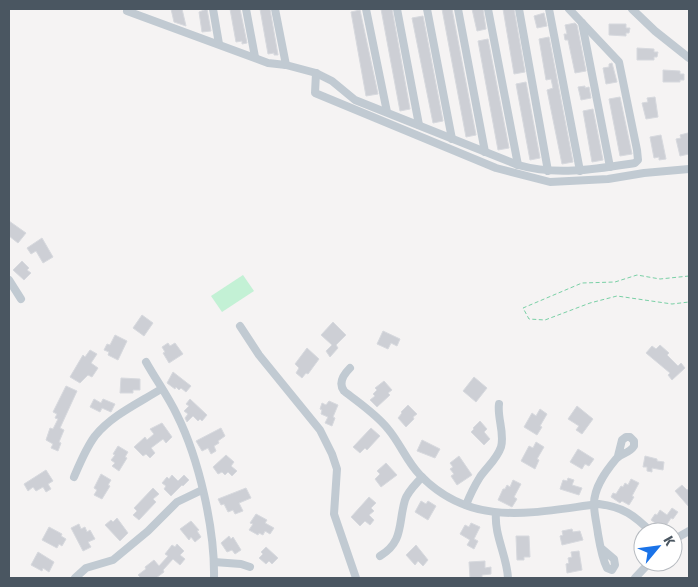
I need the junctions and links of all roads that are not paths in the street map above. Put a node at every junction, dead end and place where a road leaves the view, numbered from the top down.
1 (213, 9) edge
2 (246, 9) edge
3 (275, 9) edge
4 (366, 9) edge
5 (397, 9) edge
6 (427, 9) edge
7 (458, 9) edge
8 (488, 9) edge
9 (520, 9) edge
10 (549, 9) edge
11 (569, 9) edge
12 (632, 9) edge
13 (127, 11) dead end
14 (582, 23) junction
15 (219, 44) junction
16 (255, 57) junction
17 (689, 58) edge
18 (286, 65) junction
19 (316, 73) junction
20 (387, 112) junction
21 (419, 125) junction
22 (452, 139) junction
23 (485, 152) junction
24 (518, 164) junction
25 (610, 167) junction
26 (689, 169) edge
27 (548, 171) junction
28 (580, 171) junction
29 (9, 280) edge
30 (21, 299) dead end
31 (240, 326) dead end
32 (146, 362) dead end
33 (350, 368) dead end
34 (162, 389) junction
35 (500, 404) dead end
36 (618, 456) dead end
37 (74, 477) dead end
38 (422, 477) junction
39 (202, 490) junction
40 (594, 504) junction
41 (466, 505) junction
42 (496, 513) junction
43 (641, 522) edge
44 (600, 548) dead end
45 (380, 556) dead end
46 (214, 562) junction
47 (250, 567) dead end
48 (75, 578) edge
49 (214, 578) edge
50 (356, 578) edge
51 (508, 578) edge

1 - 15 street
2 - 16 street
3 - 18 street
4 - 20 street
5 - 21 street
6 - 22 street
7 - 23 street
8 - 24 street
9 - 27 street
10 - 28 street
11 - 14 street
12 - 17 street
13 - 15 street
14 - 25 street
14 - 25 street
15 - 16 street
16 - 18 street
18 - 19 street
19 - 20 street
19 - 26 street
20 - 21 street
21 - 22 street
22 - 23 street
23 - 24 street
24 - 27 street
25 - 28 street
27 - 28 street
29 - 30 street
31 - 50 street
32 - 34 street
33 - 38 street
34 - 37 street
34 - 39 street
35 - 41 street
36 - 40 street
38 - 41 street
38 - 45 street
39 - 46 street
39 - 48 street
40 - 42 street
40 - 43 street
40 - 44 street
41 - 42 street
42 - 51 street
46 - 47 street
46 - 49 street

